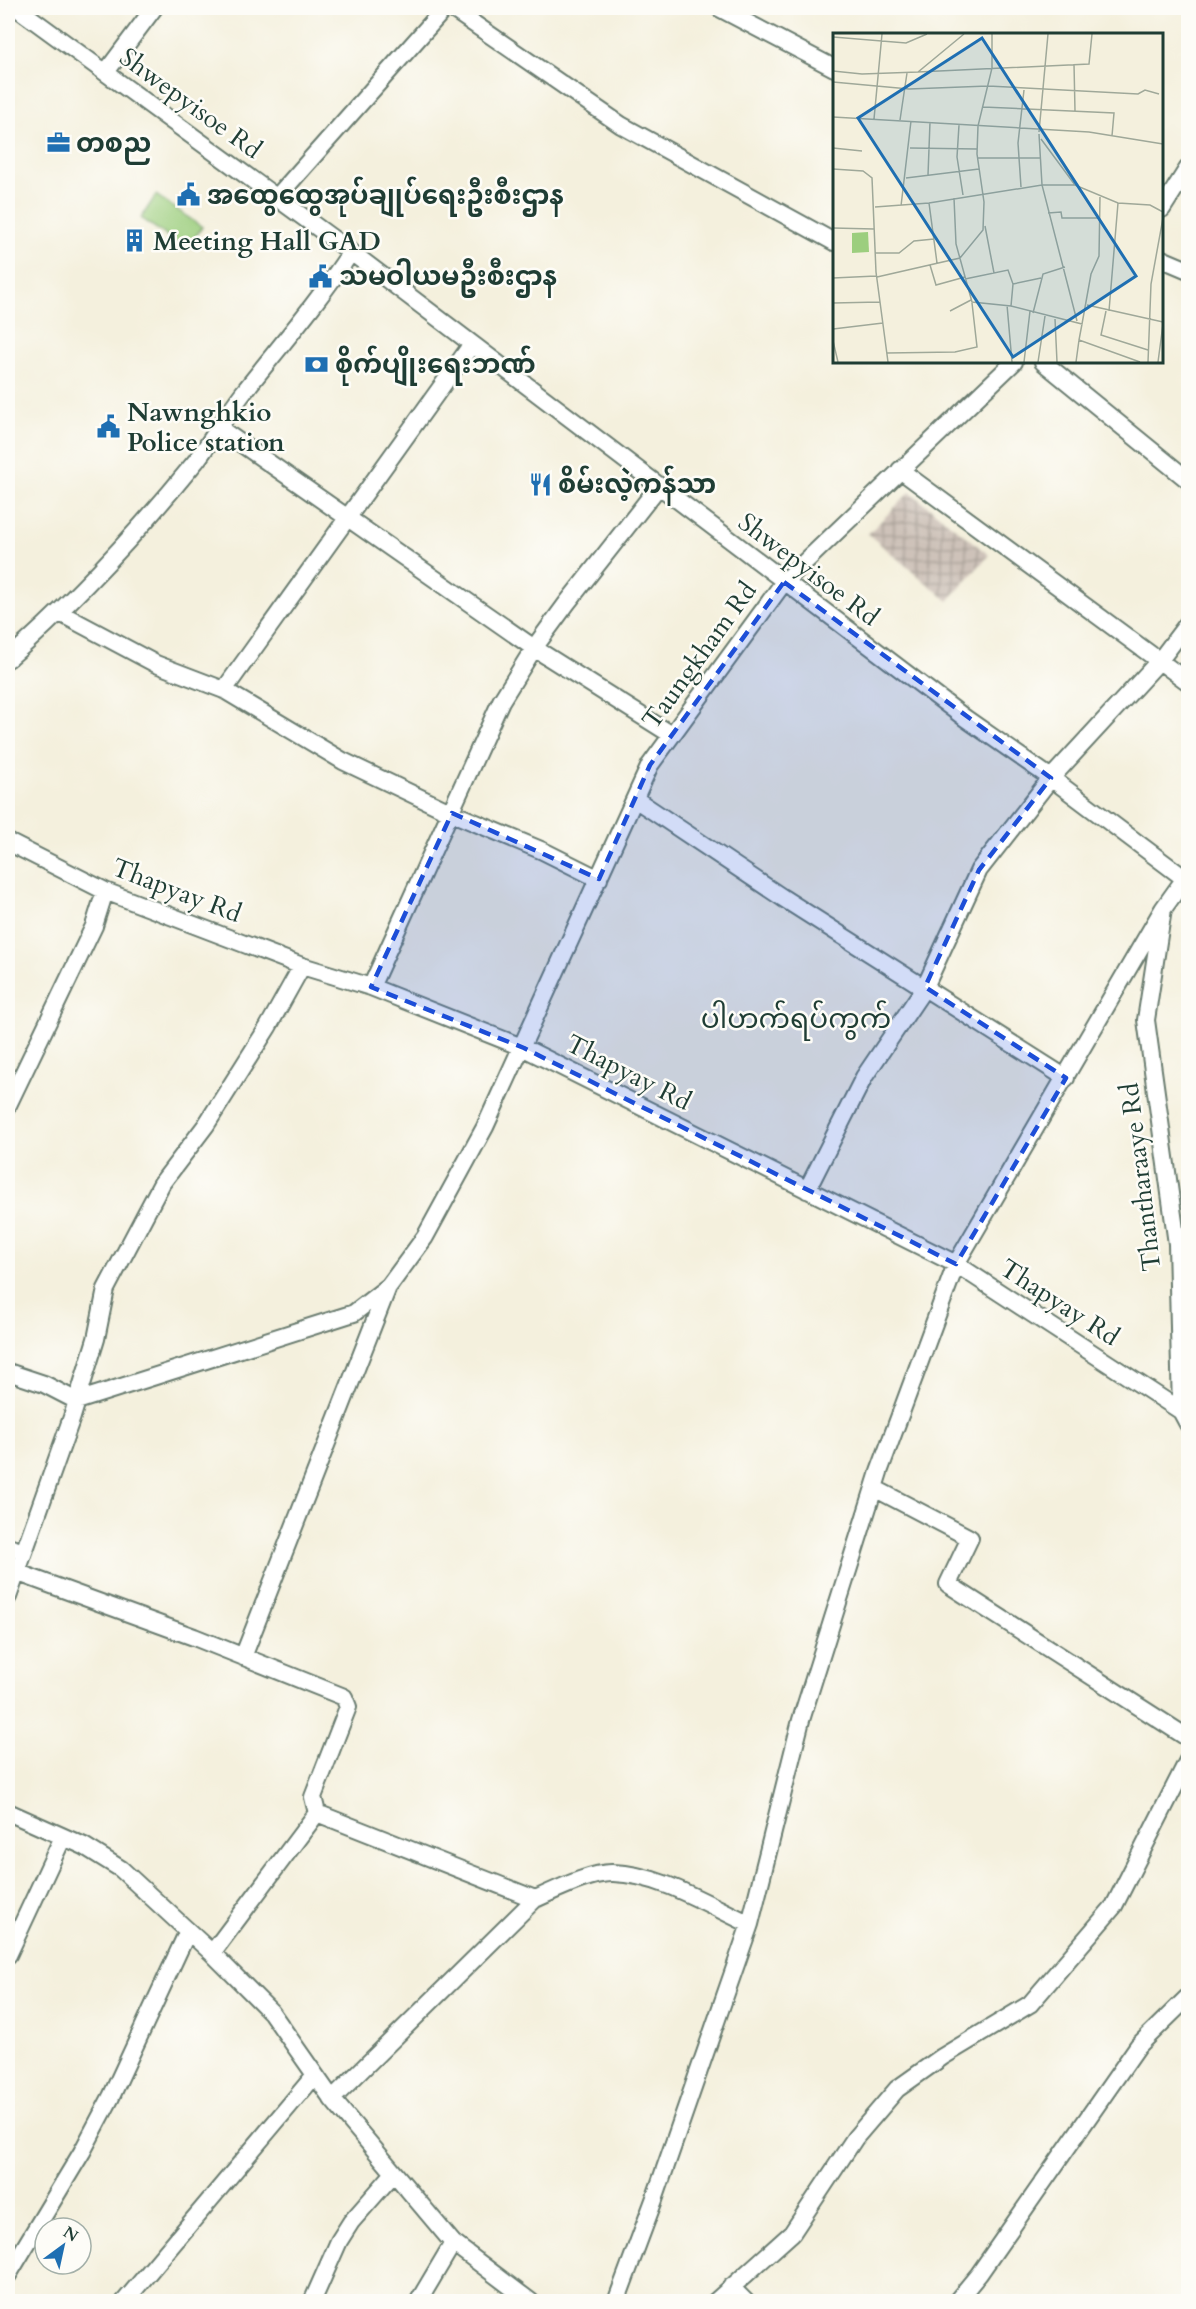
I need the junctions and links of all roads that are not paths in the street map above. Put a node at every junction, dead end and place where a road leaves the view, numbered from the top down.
1 (17, 8) edge
2 (154, 8) edge
3 (445, 8) edge
4 (452, 8) edge
5 (719, 8) edge
6 (833, 67) edge
7 (106, 72) junction
8 (1188, 168) edge
9 (277, 197) junction
10 (1163, 206) edge
11 (833, 241) edge
12 (351, 252) junction
13 (1163, 260) edge
14 (1188, 270) edge
15 (472, 344) junction
16 (1013, 363) edge
17 (1044, 363) edge
18 (219, 428) junction
19 (900, 470) junction
20 (1188, 480) edge
21 (659, 486) junction
22 (347, 520) junction
23 (784, 582) junction
24 (60, 613) junction
25 (1188, 623) edge
26 (534, 648) junction
27 (8, 659) edge
28 (1160, 660) junction
29 (1188, 682) edge
30 (224, 690) junction
31 (672, 735) junction
32 (1051, 778) junction
33 (635, 799) junction
34 (452, 813) junction
35 (8, 842) edge
36 (1187, 878) edge
37 (599, 879) junction
38 (105, 891) junction
39 (1163, 909) junction
40 (302, 966) junction
41 (371, 987) junction
42 (925, 987) junction
43 (524, 1048) junction
44 (1066, 1078) junction
45 (8, 1105) edge
46 (807, 1190) junction
47 (956, 1264) junction
48 (389, 1286) junction
49 (8, 1372) edge
50 (77, 1401) junction
51 (1185, 1418) edge
52 (874, 1488) junction
53 (16, 1550) edge
54 (16, 1572) junction
55 (8, 1597) edge
56 (243, 1657) junction
57 (1188, 1738) edge
58 (1188, 1760) edge
59 (8, 1812) edge
60 (317, 1813) junction
61 (63, 1837) junction
62 (535, 1899) junction
63 (750, 1924) junction
64 (188, 1931) junction
65 (212, 1953) junction
66 (8, 1955) edge
67 (1188, 1997) edge
68 (315, 2075) junction
69 (332, 2099) junction
70 (394, 2174) junction
71 (453, 2243) junction
72 (8, 2275) edge
73 (732, 2287) junction
74 (124, 2301) edge
75 (312, 2301) edge
76 (418, 2301) edge
77 (531, 2301) edge
78 (616, 2301) edge
79 (715, 2301) edge
80 (746, 2301) edge
81 (956, 2301) edge

1 - 7 street, Shwepyisoe Rd
2 - 7 street
3 - 9 street
4 - 11 street
5 - 6 street
7 - 9 street, Shwepyisoe Rd
8 - 10 street
9 - 12 street, Shwepyisoe Rd
12 - 15 street, Shwepyisoe Rd
12 - 18 street
13 - 14 street
15 - 21 street, Shwepyisoe Rd
15 - 22 street
16 - 19 street, Taungkham Rd
17 - 20 street
18 - 22 street
18 - 24 street
19 - 23 street, Taungkham Rd
19 - 28 street
21 - 23 street, Shwepyisoe Rd
21 - 26 street
22 - 26 street
22 - 30 street
23 - 31 street, Taungkham Rd
23 - 32 street, Shwepyisoe Rd
24 - 27 street
24 - 30 street
25 - 28 street
26 - 31 street
26 - 34 street
28 - 29 street
28 - 32 street
30 - 34 street
31 - 33 street, Taungkham Rd
32 - 36 street, Shwepyisoe Rd
32 - 42 street
33 - 37 street, Taungkham Rd
33 - 42 street
34 - 37 street
34 - 41 street
35 - 38 street, Thapyay Rd
36 - 39 street, Thantharaaye Rd
37 - 43 street, Taungkham Rd
38 - 40 street, Thapyay Rd
38 - 45 street
39 - 44 street
39 - 51 street, Thantharaaye Rd
40 - 41 street, Thapyay Rd
40 - 50 street
41 - 43 street, Thapyay Rd
42 - 44 street
42 - 46 street
43 - 46 street, Thapyay Rd
43 - 48 street, Taungkham Rd
44 - 47 street
46 - 47 street, Thapyay Rd
47 - 51 street, Thapyay Rd
47 - 52 street
48 - 50 street
48 - 56 street
49 - 50 street
50 - 53 street
52 - 57 street
52 - 63 street
53 - 54 street
54 - 55 street
54 - 56 street
56 - 60 street
58 - 73 street
59 - 61 street
60 - 62 street
60 - 65 street
61 - 64 street
61 - 66 street
62 - 63 street
62 - 69 street
63 - 78 street
64 - 65 street
64 - 72 street
65 - 68 street
67 - 81 street
68 - 69 street
68 - 74 street
69 - 70 street
70 - 71 street
70 - 75 street
71 - 76 street
71 - 77 street
73 - 79 street
73 - 80 street

